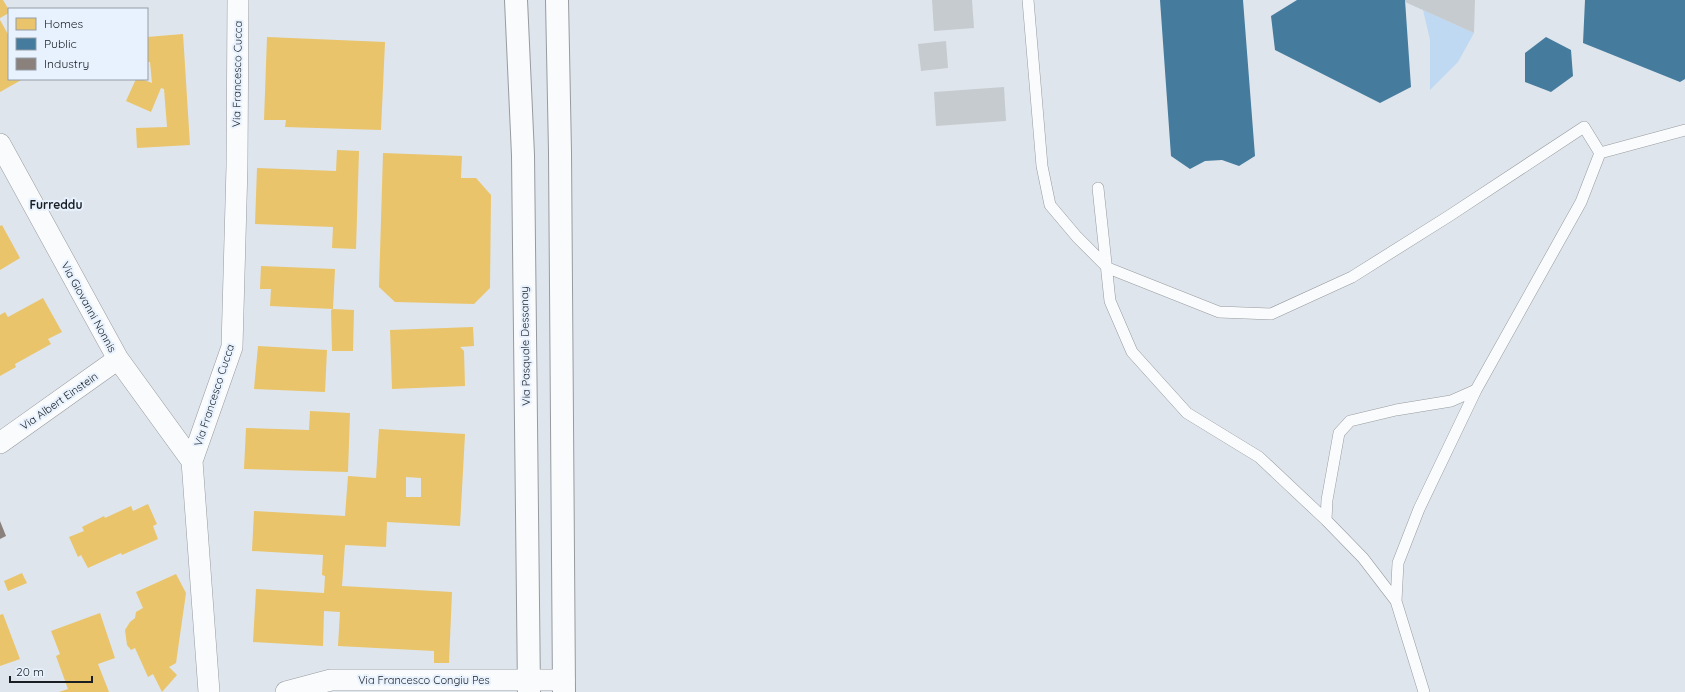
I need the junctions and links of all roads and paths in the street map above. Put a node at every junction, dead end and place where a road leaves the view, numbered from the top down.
1 (238, 0) edge
2 (516, 0) edge
3 (557, 0) edge
4 (1028, 0) edge
5 (1685, 130) edge
6 (0, 144) edge
7 (1600, 153) junction
8 (1098, 188) dead end
9 (1108, 268) junction
10 (118, 359) junction
11 (1476, 390) junction
12 (0, 443) edge
13 (192, 461) junction
14 (1326, 520) junction
15 (1396, 601) junction
16 (528, 686) edge
17 (564, 686) edge
18 (209, 692) edge
19 (286, 692) edge
20 (1424, 692) edge

1 - 13 street, Via Francesco Cucca
2 - 16 main road, Via Pasquale Dessanay
3 - 17 main road
4 - 9 lane
5 - 7 lane
6 - 10 street, Via Giovanni Nonnis
7 - 9 lane
7 - 11 lane
8 - 9 lane
9 - 14 lane
10 - 12 street, Via Albert Einstein
10 - 13 street, Via Giovanni Nonnis
11 - 14 lane
11 - 15 lane
13 - 18 street, Via Francesco Cucca
14 - 15 lane
15 - 20 lane
16 - 17 street, Via Francesco Congiu Pes
16 - 19 street, Via Francesco Congiu Pes

